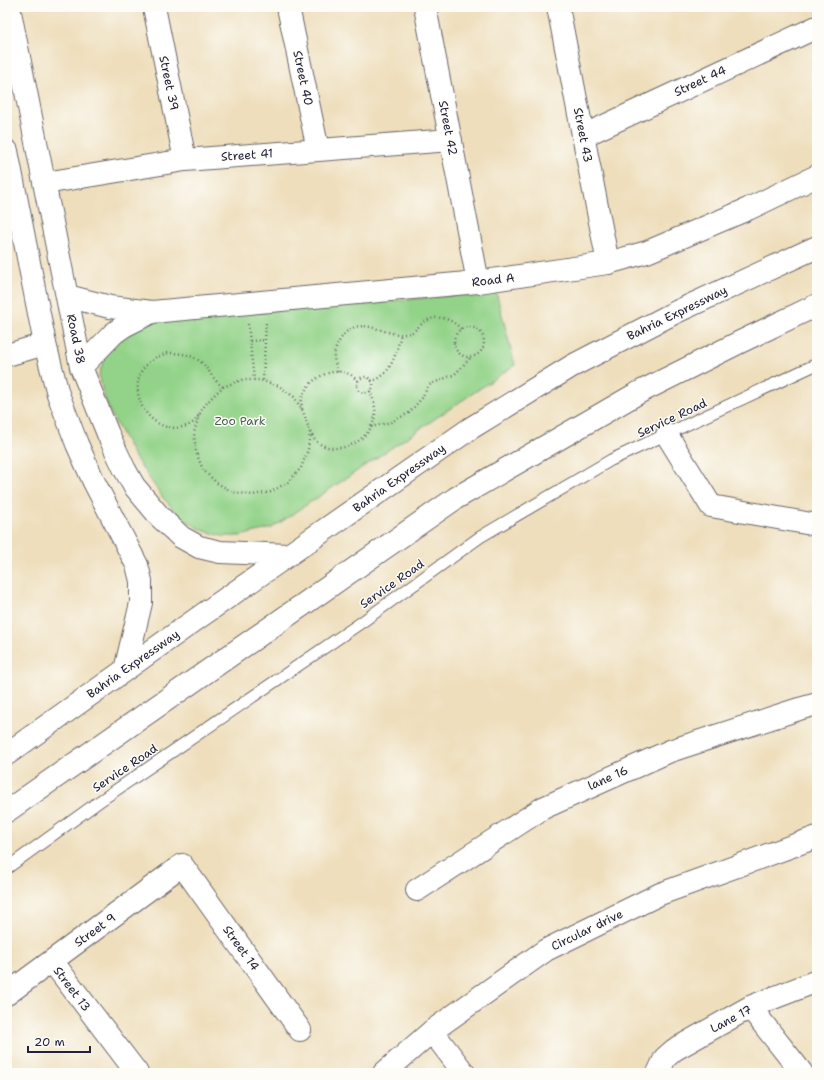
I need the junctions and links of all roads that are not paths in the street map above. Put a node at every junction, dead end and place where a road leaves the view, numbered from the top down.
1 (10, 7) edge
2 (154, 7) edge
3 (288, 7) edge
4 (425, 7) edge
5 (558, 7) edge
6 (817, 27) edge
7 (583, 136) junction
8 (451, 140) junction
9 (318, 150) junction
10 (7, 151) edge
11 (185, 160) junction
12 (817, 176) edge
13 (44, 183) junction
14 (11, 193) edge
15 (817, 247) edge
16 (608, 263) junction
17 (478, 282) junction
18 (67, 296) junction
19 (817, 305) edge
20 (152, 312) junction
21 (45, 344) junction
22 (7, 355) edge
23 (817, 364) edge
24 (81, 367) junction
25 (667, 435) junction
26 (817, 526) edge
27 (288, 555) junction
28 (125, 670) junction
29 (817, 704) edge
30 (7, 754) edge
31 (7, 811) edge
32 (817, 837) edge
33 (182, 865) joint
34 (7, 868) edge
35 (417, 890) dead end
36 (52, 961) junction
37 (817, 981) edge
38 (7, 994) edge
39 (750, 1007) junction
40 (300, 1030) dead end
41 (432, 1031) junction
42 (136, 1073) edge
43 (384, 1073) edge
44 (464, 1073) edge
45 (658, 1073) edge
46 (802, 1073) edge

1 - 13 main road, Road 38
2 - 11 main road, Street 39
3 - 9 main road, Street 40
4 - 8 main road, Street 42
5 - 7 main road, Street 43
6 - 7 main road, Street 44
7 - 16 main road, Street 43
8 - 9 main road, Street 41
8 - 17 main road, Street 42
9 - 11 main road, Street 41
10 - 14 main road
11 - 13 main road, Street 41
12 - 16 main road, Road A
13 - 18 main road, Road 38
14 - 21 main road
15 - 27 main road, Bahria Expressway
16 - 17 main road, Road A
17 - 20 main road, Road A
18 - 20 main road
18 - 24 main road, Road 38
19 - 31 main road
20 - 24 main road
21 - 22 main road
21 - 28 main road
23 - 25 lane, Service Road
24 - 27 main road, Road 38
25 - 26 main road
25 - 34 lane, Service Road
27 - 28 main road, Bahria Expressway
28 - 30 main road, Bahria Expressway
29 - 35 main road, lane 16
32 - 41 main road, Circular drive
33 - 36 main road, Street 9
33 - 40 main road, Street 14
36 - 38 main road, Street 9
36 - 42 main road, Street 13
37 - 39 main road, Lane 17
39 - 45 main road, Lane 17
39 - 46 main road
41 - 43 main road, Circular drive
41 - 44 main road

